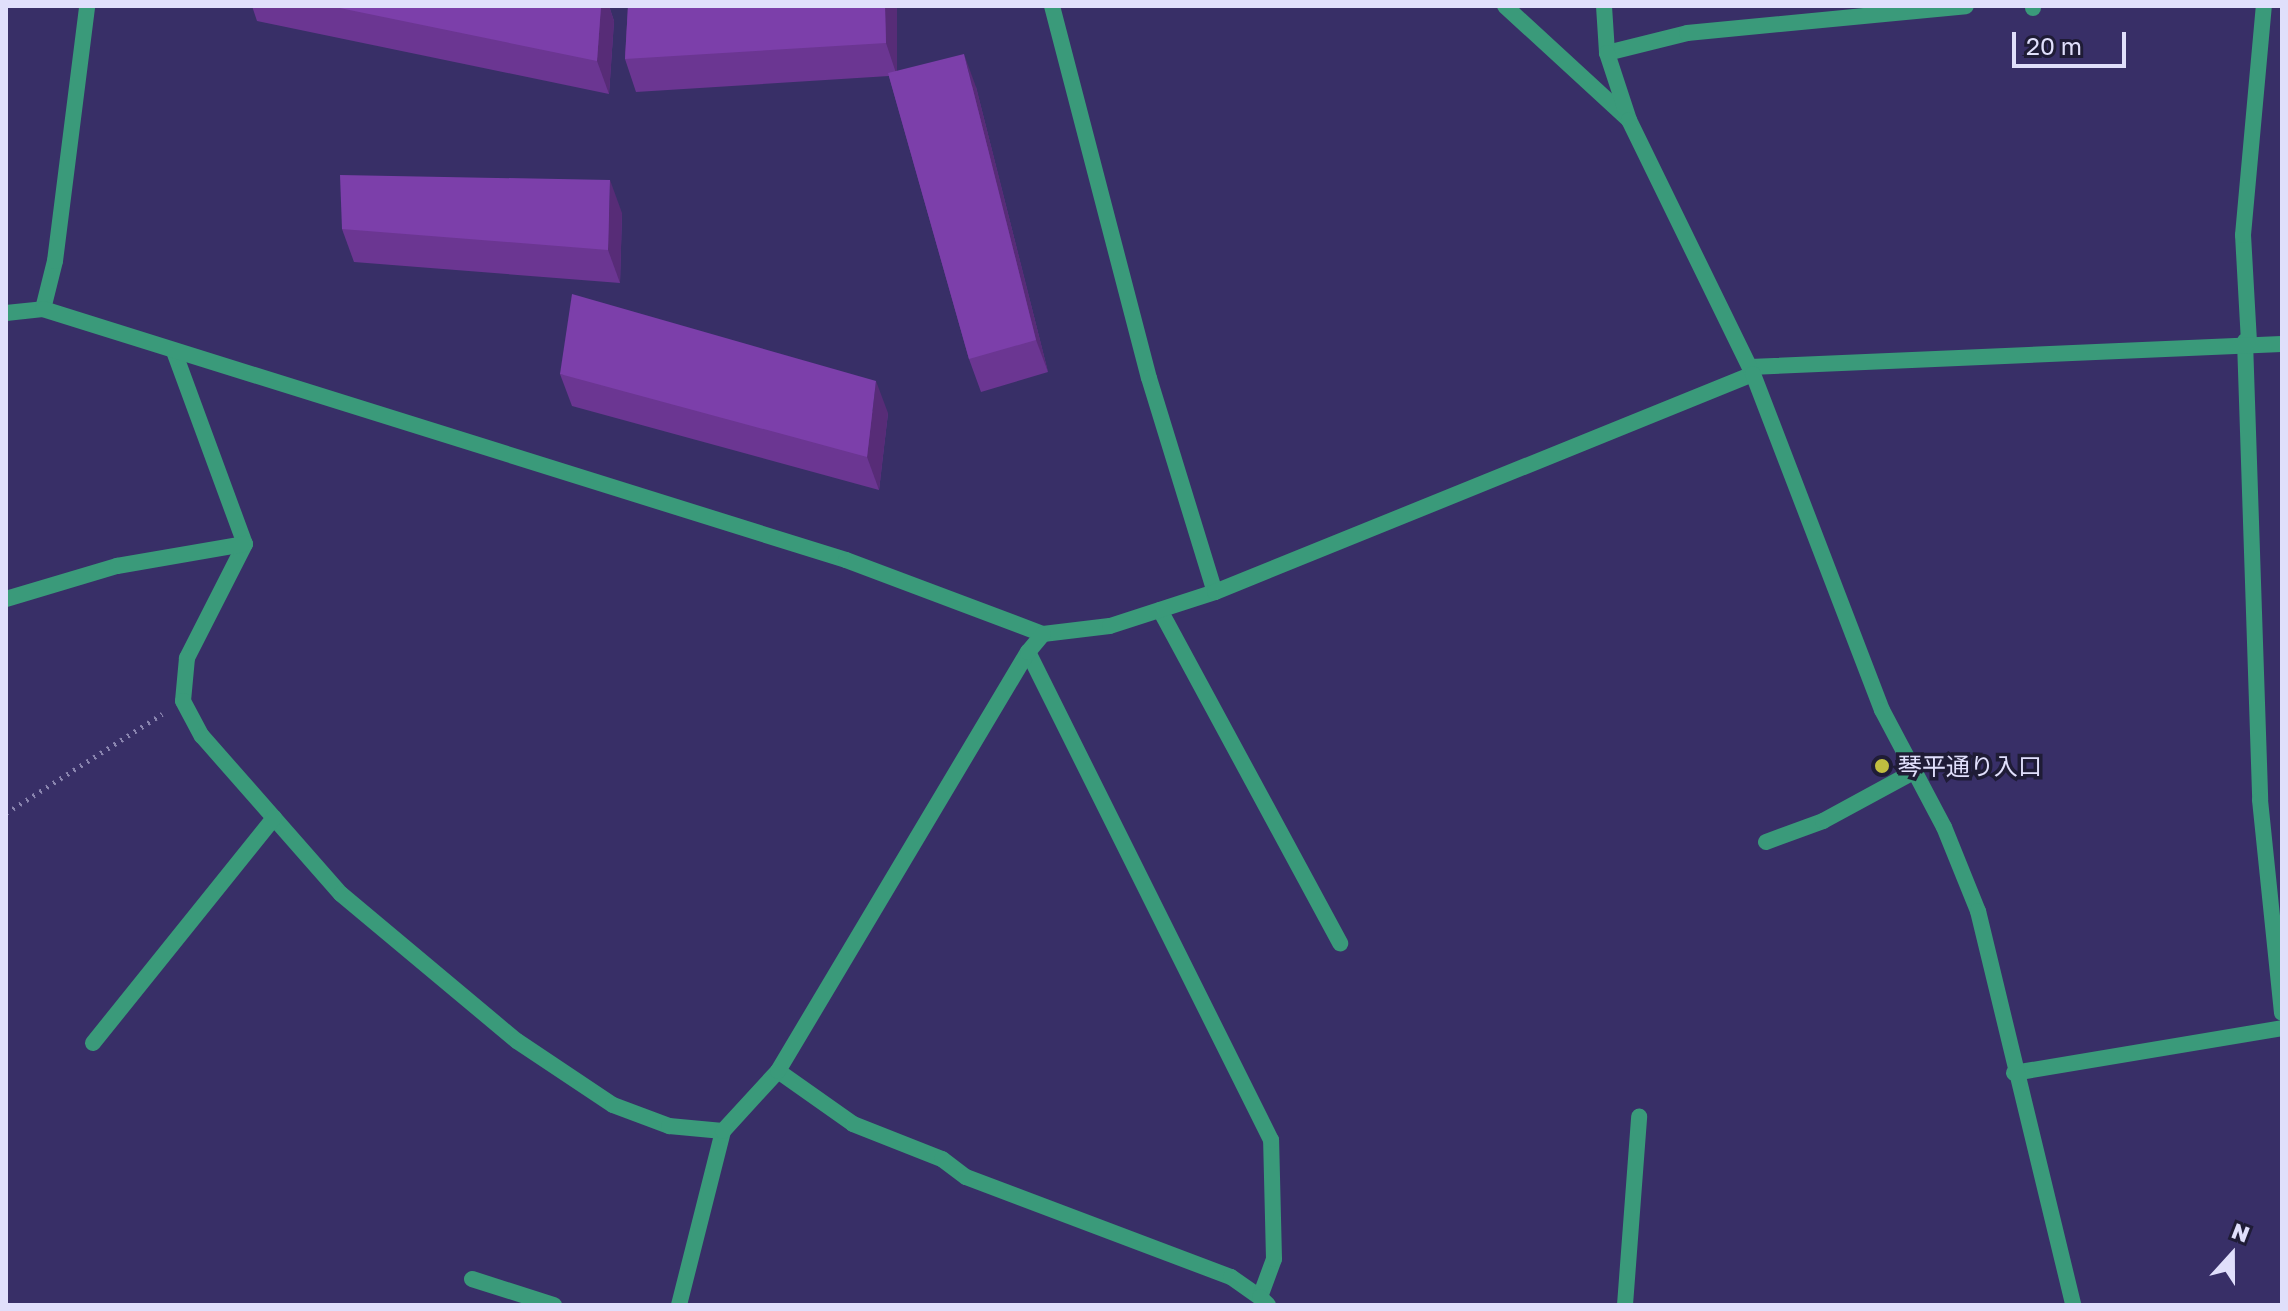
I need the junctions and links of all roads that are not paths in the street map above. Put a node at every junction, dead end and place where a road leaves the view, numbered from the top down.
1 (87, 6) edge
2 (1052, 6) edge
3 (1505, 6) edge
4 (1604, 6) edge
5 (1966, 6) edge
6 (2264, 6) edge
7 (1891, 10) edge
8 (1607, 53) junction
9 (1629, 120) junction
10 (43, 309) junction
11 (6, 313) edge
12 (2247, 342) junction
13 (2282, 344) edge
14 (175, 354) junction
15 (1752, 370) junction
16 (245, 544) junction
17 (1215, 592) junction
18 (6, 599) edge
19 (1160, 610) junction
20 (1043, 634) junction
21 (1028, 652) junction
22 (1915, 771) junction
23 (274, 818) junction
24 (1766, 842) dead end
25 (1340, 943) dead end
26 (2282, 1013) edge
27 (2282, 1028) edge
28 (93, 1043) dead end
29 (778, 1071) junction
30 (2014, 1073) junction
31 (1639, 1117) dead end
32 (723, 1131) junction
33 (472, 1279) dead end
34 (1264, 1301) edge
35 (554, 1305) edge
36 (679, 1305) edge
37 (1625, 1305) edge
38 (2073, 1305) edge

1 - 10 street
2 - 17 street
3 - 9 street
4 - 8 street
5 - 7 street
6 - 12 street
7 - 8 street
8 - 9 street
9 - 15 street
10 - 11 street
10 - 14 street
12 - 13 street
12 - 15 street
12 - 26 street
14 - 16 street
14 - 20 street
15 - 17 street
15 - 22 street
16 - 18 street
16 - 23 street
17 - 19 street
19 - 20 street
19 - 25 street
20 - 21 street
21 - 29 street
21 - 34 street
22 - 24 street
22 - 30 street
23 - 28 street
23 - 32 street
27 - 30 street
29 - 32 street
29 - 34 street
30 - 38 street
31 - 37 street
32 - 36 street
33 - 35 street

